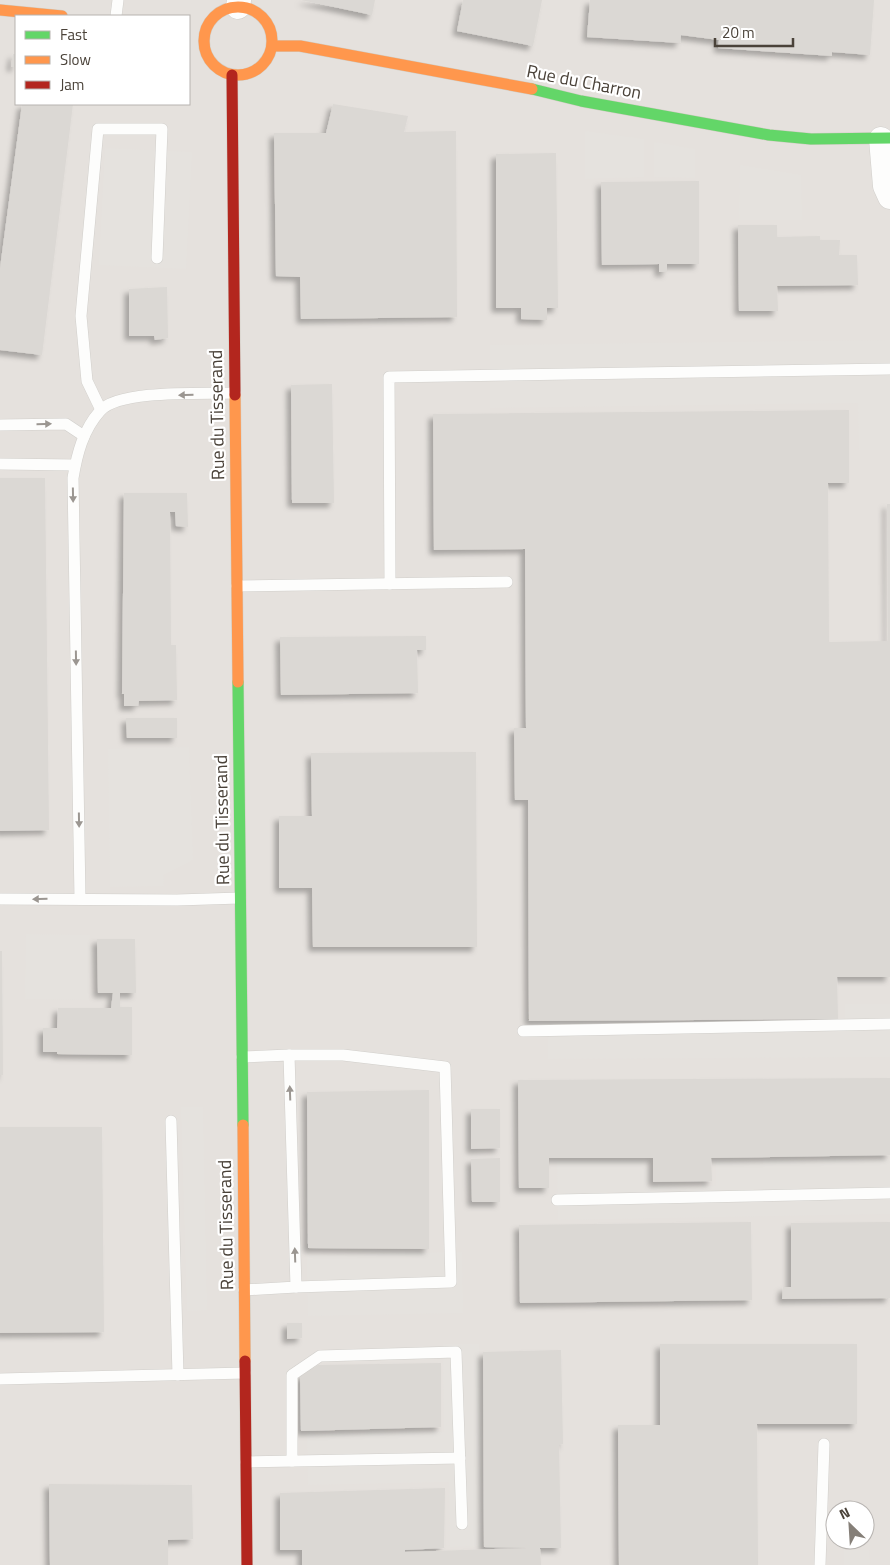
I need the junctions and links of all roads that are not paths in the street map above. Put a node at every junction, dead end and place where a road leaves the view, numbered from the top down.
1 (118, 0) edge
2 (238, 3) edge
3 (0, 10) edge
4 (52, 15) edge
5 (116, 15) edge
6 (273, 46) junction
7 (232, 75) junction
8 (885, 139) edge
9 (890, 197) edge
10 (157, 258) dead end
11 (890, 369) edge
12 (235, 393) junction
13 (101, 410) junction
14 (0, 425) edge
15 (84, 436) junction
16 (0, 464) edge
17 (75, 465) junction
18 (507, 582) dead end
19 (390, 584) junction
20 (237, 586) junction
21 (240, 898) junction
22 (0, 899) edge
23 (80, 899) junction
24 (890, 1024) edge
25 (523, 1031) dead end
26 (289, 1055) junction
27 (242, 1058) junction
28 (171, 1121) dead end
29 (890, 1193) edge
30 (557, 1200) dead end
31 (296, 1287) junction
32 (244, 1290) junction
33 (245, 1373) junction
34 (178, 1375) junction
35 (0, 1379) edge
36 (824, 1444) dead end
37 (460, 1458) junction
38 (292, 1461) junction
39 (246, 1462) junction
40 (462, 1524) dead end
41 (247, 1565) edge
42 (820, 1565) edge

1 - 5 lane
2 - 6 street
2 - 7 street
3 - 4 street
6 - 7 street
6 - 8 street, Rue du Charron
7 - 12 street, Rue du Tisserand
8 - 9 street
10 - 13 lane
11 - 19 lane
12 -> 13 lane
12 - 20 street, Rue du Tisserand
13 - 15 lane
14 -> 15 lane
15 - 17 lane
16 - 17 lane
17 -> 23 lane
18 - 19 lane
19 - 20 lane
20 - 21 street, Rue du Tisserand
21 - 23 lane
21 - 27 street, Rue du Tisserand
23 -> 22 lane
24 - 25 lane
26 - 27 lane
31 -> 26 lane
26 - 31 lane
27 - 32 street, Rue du Tisserand
28 - 34 lane
29 - 30 lane
31 - 32 lane
32 - 33 street, Rue du Tisserand
33 - 34 lane
33 - 39 street, Rue du Tisserand
34 - 35 lane
36 - 42 lane
37 - 38 lane
37 - 38 lane
37 - 40 lane
38 - 39 lane
39 - 41 street, Rue du Tisserand

